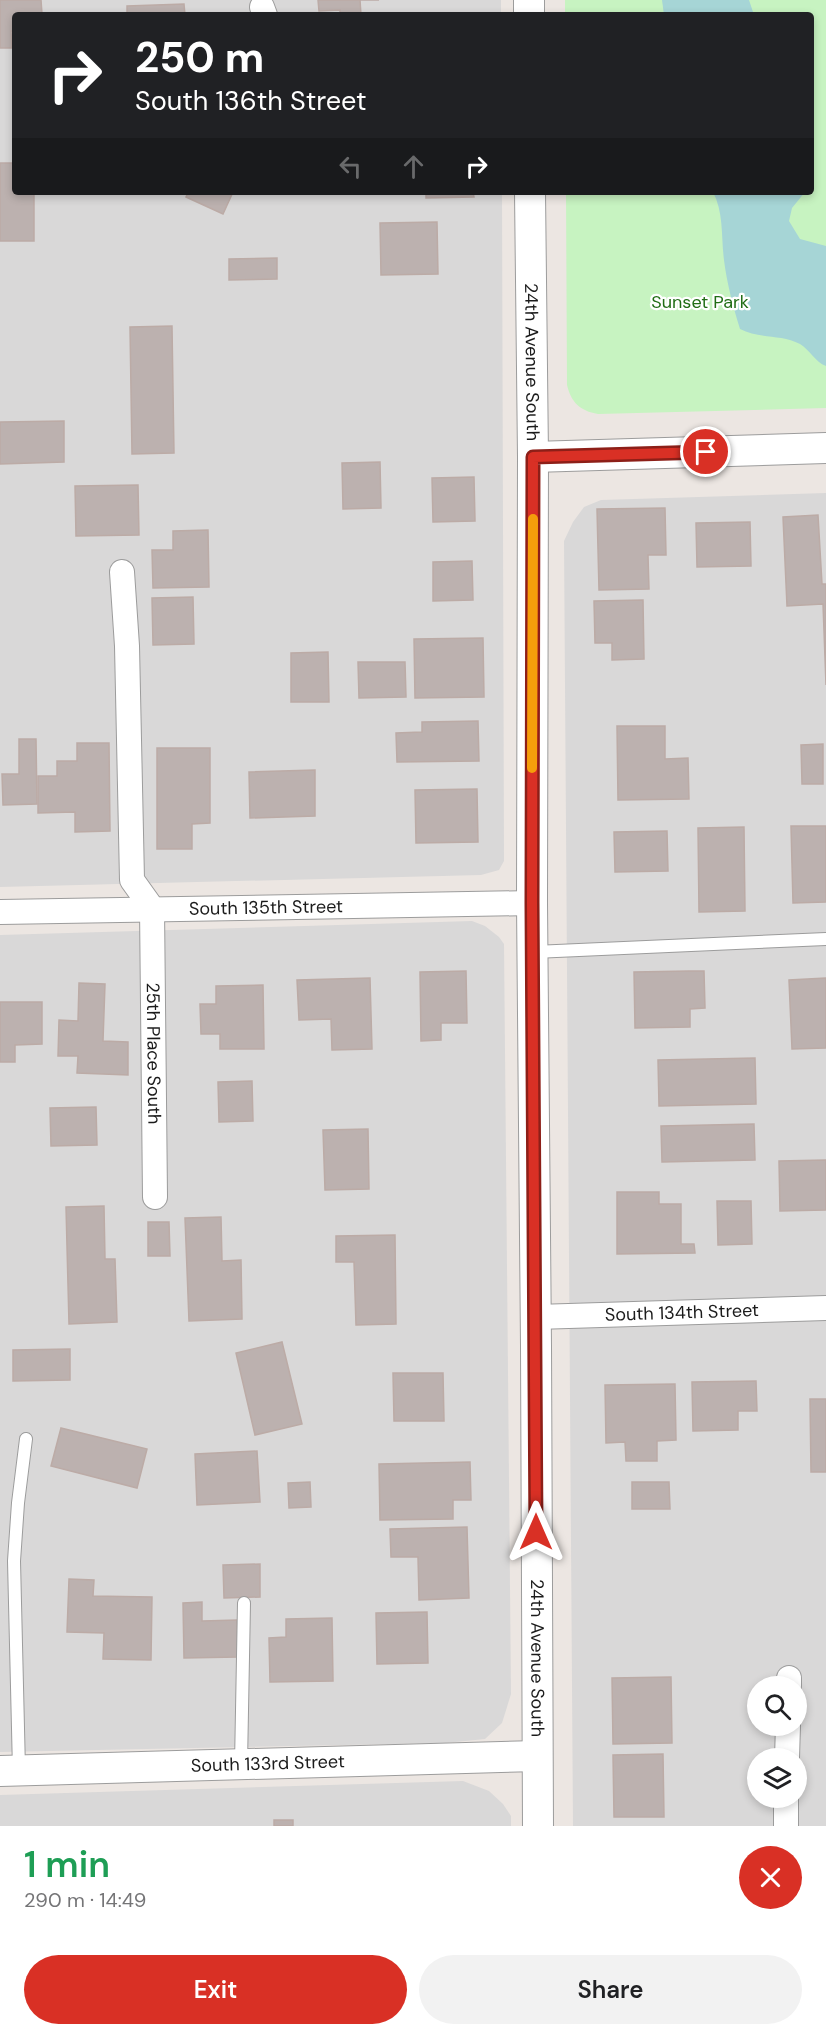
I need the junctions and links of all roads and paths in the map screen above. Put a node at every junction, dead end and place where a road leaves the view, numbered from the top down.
1 (530, 195) edge
2 (826, 448) edge
3 (533, 457) junction
4 (122, 572) dead end
5 (532, 903) junction
6 (152, 908) junction
7 (0, 912) edge
8 (826, 939) edge
9 (533, 952) junction
10 (155, 1197) dead end
11 (826, 1308) edge
12 (536, 1317) junction
13 (26, 1439) dead end
14 (244, 1603) dead end
15 (537, 1756) junction
16 (241, 1764) junction
17 (9, 1771) edge
18 (786, 1808) edge
19 (538, 1826) edge
20 (786, 1826) edge

1 - 3 street, 24th Avenue South
2 - 3 street
3 - 5 street, 24th Avenue South
4 - 6 street
5 - 6 street, South 135th Street
5 - 9 street, 24th Avenue South
6 - 7 street, South 135th Street
6 - 10 street, 25th Place South
8 - 9 lane
9 - 12 street, 24th Avenue South
11 - 12 street, South 134th Street
12 - 15 street, 24th Avenue South
13 - 17 lane
14 - 16 lane
15 - 16 street, South 133rd Street
15 - 19 street, 24th Avenue South
16 - 17 street, South 133rd Street
18 - 20 street

